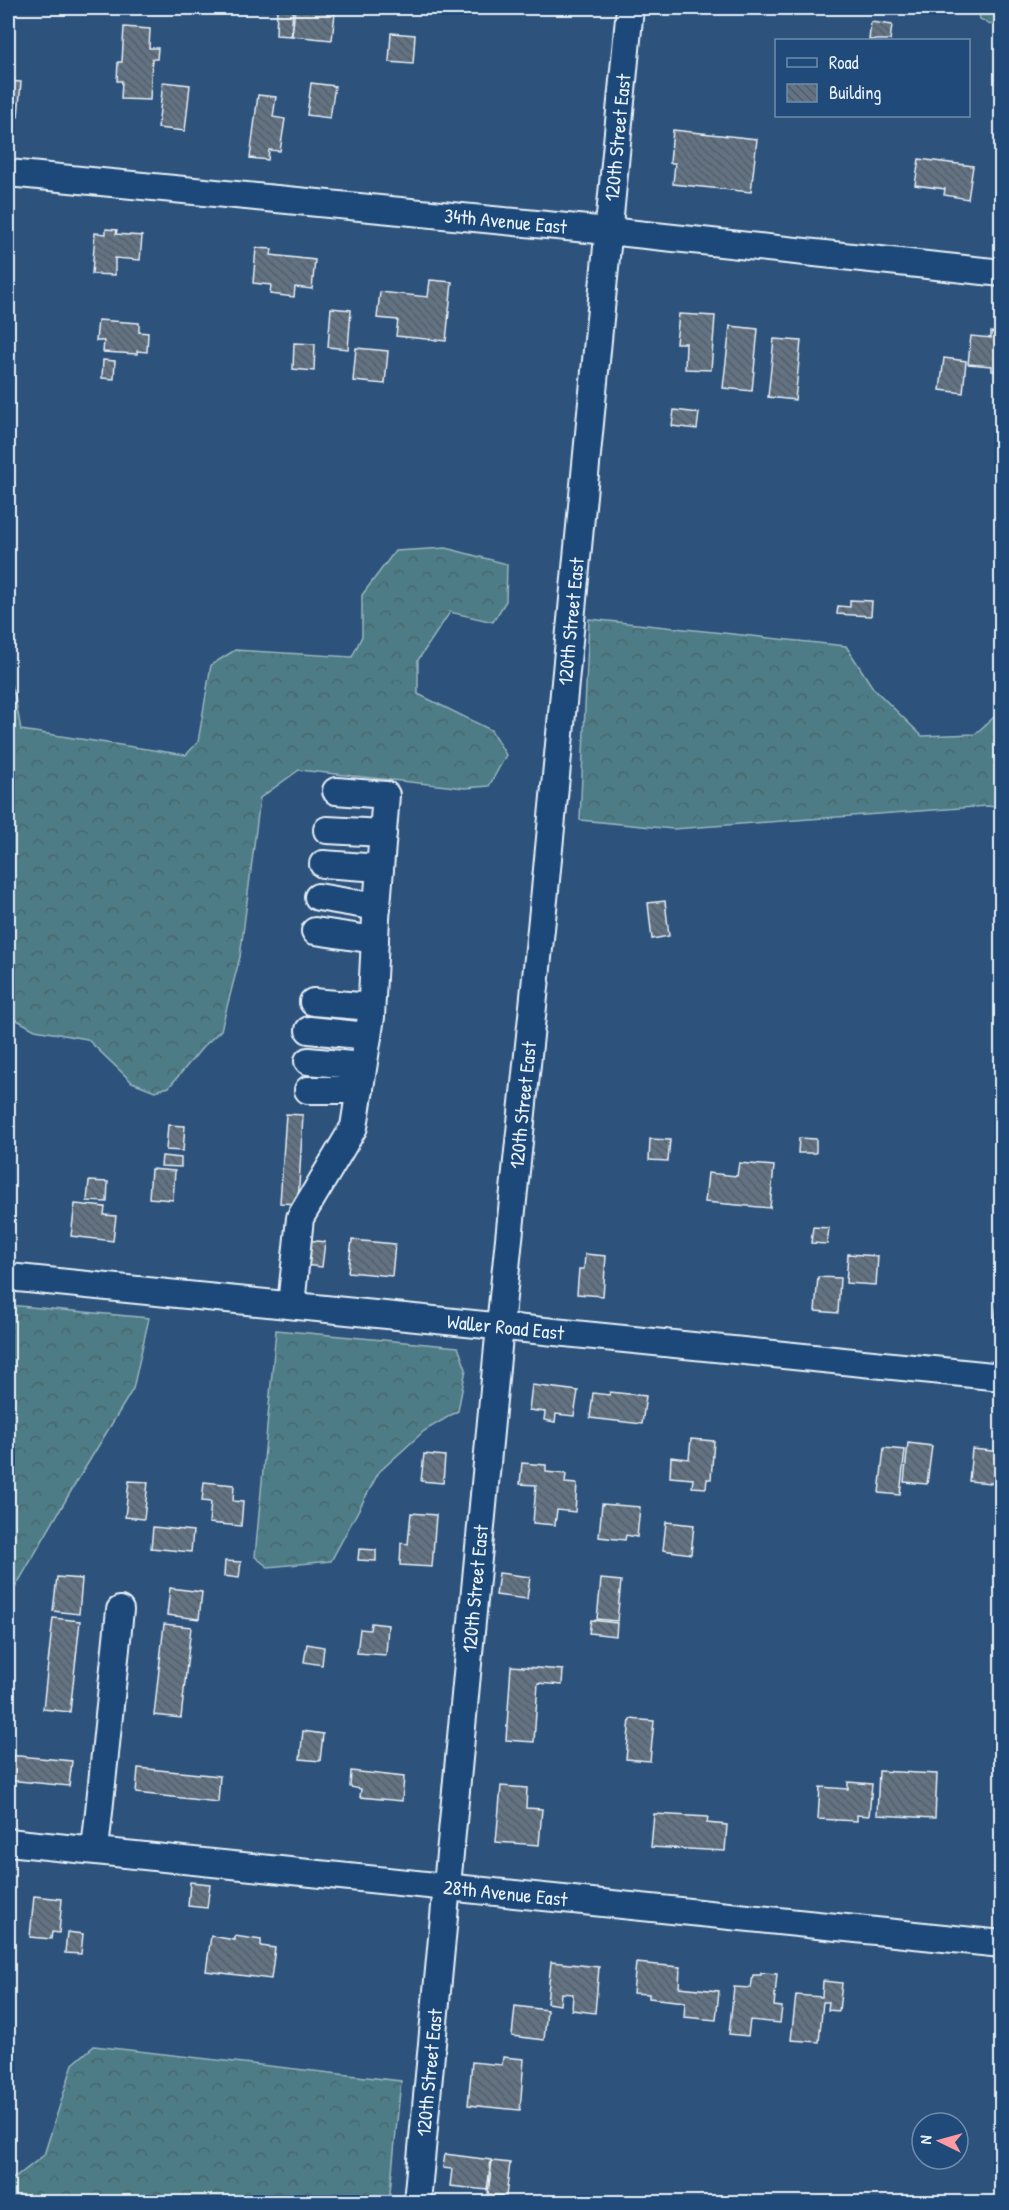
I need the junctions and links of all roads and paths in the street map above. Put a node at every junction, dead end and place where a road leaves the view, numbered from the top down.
1 (630, 8) edge
2 (8, 173) edge
3 (608, 231) junction
4 (1002, 273) edge
5 (336, 792) dead end
6 (327, 830) dead end
7 (383, 833) junction
8 (323, 864) dead end
9 (380, 868) junction
10 (318, 897) dead end
11 (377, 907) junction
12 (315, 932) dead end
13 (375, 940) junction
14 (313, 1002) dead end
15 (371, 1007) junction
16 (309, 1030) dead end
17 (368, 1036) junction
18 (308, 1061) dead end
19 (362, 1078) junction
20 (308, 1090) dead end
21 (8, 1276) edge
22 (291, 1305) junction
23 (500, 1326) junction
24 (1002, 1377) edge
25 (120, 1610) dead end
26 (8, 1842) edge
27 (95, 1850) junction
28 (448, 1888) junction
29 (1002, 1944) edge
30 (417, 2202) edge

1 - 3 street, 120th Street East
2 - 3 street, 34th Avenue East
3 - 4 street, 34th Avenue East
3 - 23 street, 120th Street East
5 - 7 street
6 - 7 street
7 - 9 street
8 - 9 street
9 - 11 street
10 - 11 street
11 - 13 street
12 - 13 street
13 - 15 street
14 - 15 street
15 - 17 street
16 - 17 street
17 - 19 street
18 - 19 street
19 - 20 street
19 - 22 street
21 - 22 street, Waller Road East
22 - 23 street, Waller Road East
23 - 24 street, Waller Road East
23 - 28 street, 120th Street East
25 - 27 street
26 - 27 street, 28th Avenue East
27 - 28 street, 28th Avenue East
28 - 29 street, 28th Avenue East
28 - 30 street, 120th Street East

